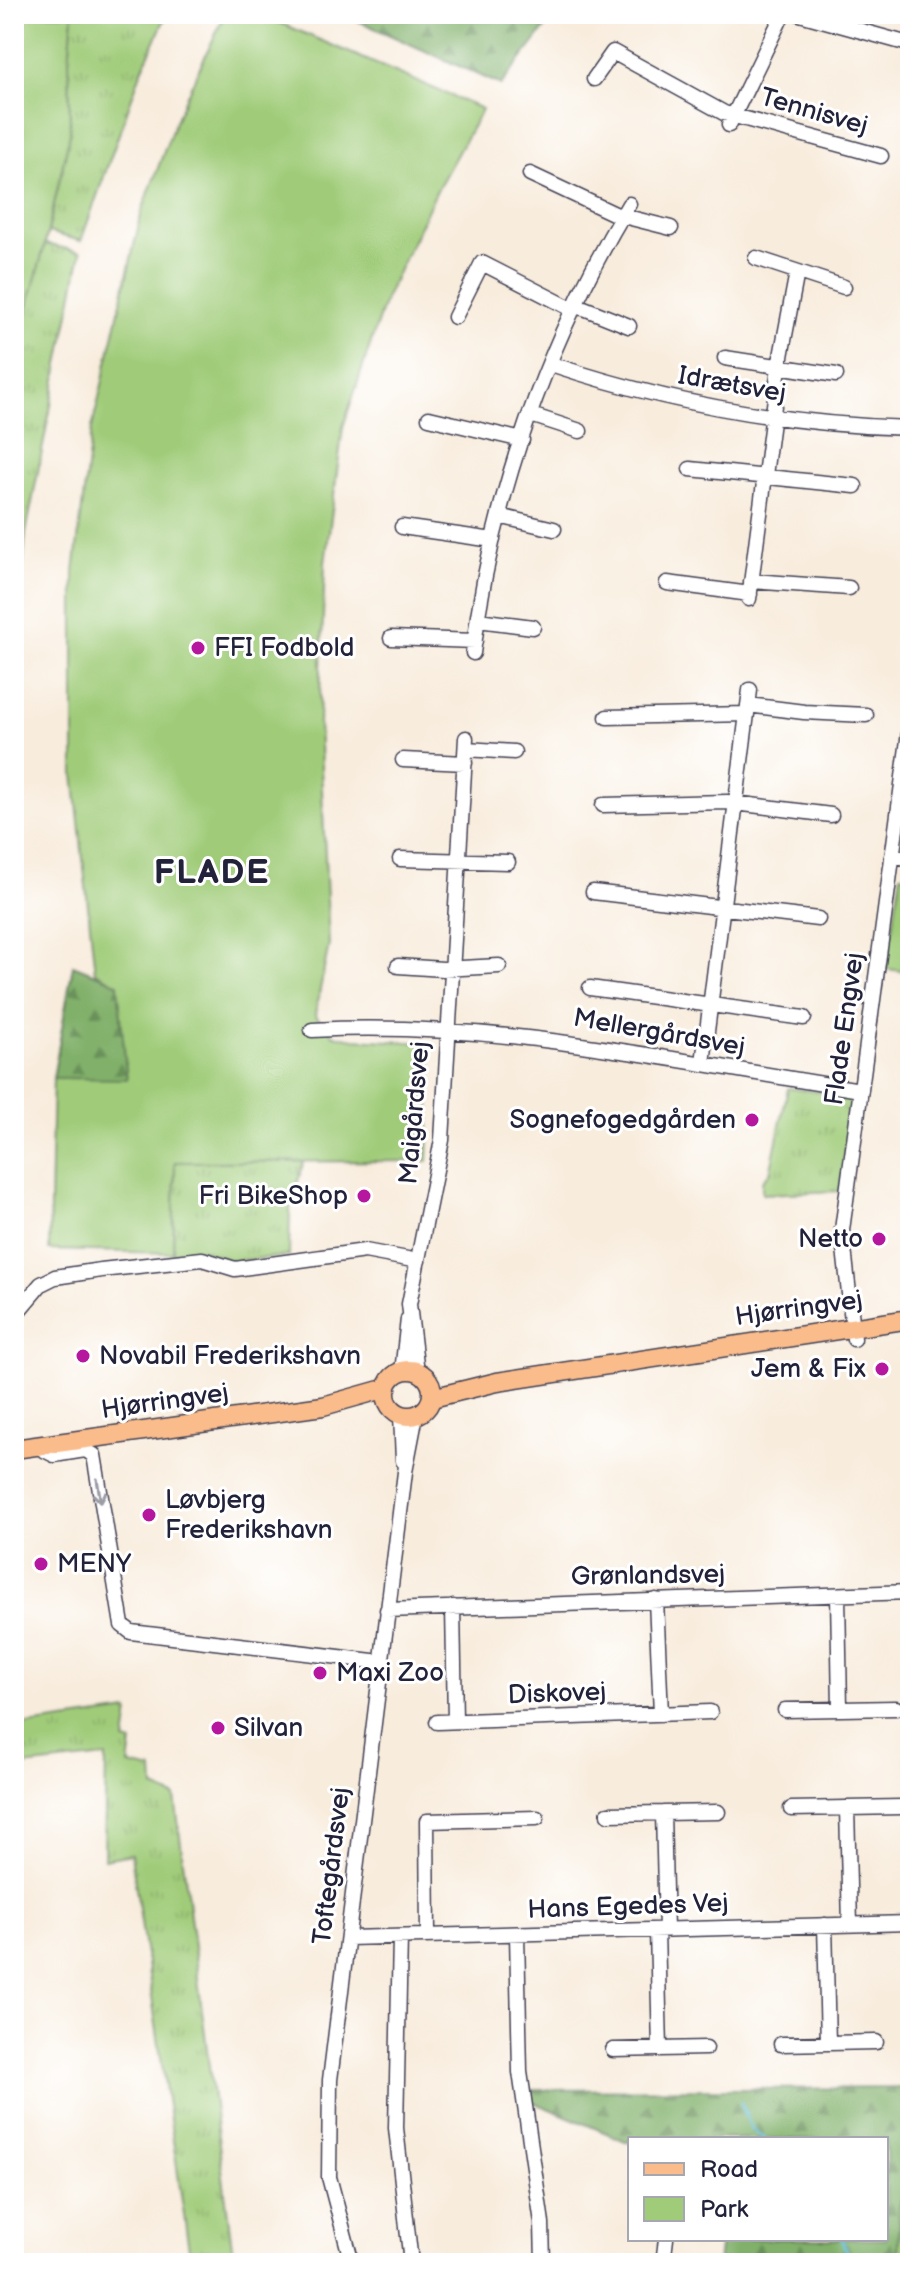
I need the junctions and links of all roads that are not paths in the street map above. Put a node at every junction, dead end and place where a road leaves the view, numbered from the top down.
1 (783, 14) edge
2 (800, 14) edge
3 (905, 43) dead end
4 (594, 79) dead end
5 (731, 119) junction
6 (881, 156) dead end
7 (530, 174) dead end
8 (626, 210) junction
9 (671, 228) dead end
10 (756, 258) dead end
11 (797, 272) junction
12 (844, 287) dead end
13 (575, 307) junction
14 (455, 317) dead end
15 (629, 326) dead end
16 (725, 358) dead end
17 (551, 364) junction
18 (779, 367) junction
19 (836, 375) dead end
20 (531, 415) junction
21 (429, 418) dead end
22 (773, 418) junction
23 (910, 428) edge
24 (580, 431) dead end
25 (522, 440) junction
26 (690, 469) dead end
27 (764, 478) junction
28 (855, 486) dead end
29 (499, 516) junction
30 (402, 527) dead end
31 (554, 529) dead end
32 (493, 540) junction
33 (667, 583) dead end
34 (849, 588) dead end
35 (750, 591) junction
36 (478, 620) junction
37 (533, 627) dead end
38 (391, 638) dead end
39 (748, 703) junction
40 (866, 715) dead end
41 (607, 717) dead end
42 (910, 725) edge
43 (466, 750) junction
44 (514, 752) dead end
45 (403, 760) dead end
46 (736, 803) junction
47 (603, 805) dead end
48 (831, 815) dead end
49 (892, 856) junction
50 (910, 858) edge
51 (400, 859) dead end
52 (458, 861) junction
53 (508, 862) dead end
54 (593, 892) dead end
55 (722, 908) junction
56 (818, 919) dead end
57 (398, 966) dead end
58 (499, 966) dead end
59 (451, 968) junction
60 (590, 988) dead end
61 (710, 1004) junction
62 (804, 1018) dead end
63 (447, 1029) junction
64 (312, 1030) dead end
65 (703, 1063) junction
66 (861, 1090) junction
67 (418, 1261) junction
68 (14, 1316) edge
69 (910, 1319) edge
70 (910, 1331) edge
71 (853, 1333) junction
72 (420, 1381) junction
73 (398, 1406) junction
74 (36, 1446) junction
75 (14, 1449) edge
76 (910, 1592) edge
77 (838, 1595) junction
78 (656, 1600) junction
79 (453, 1607) junction
80 (387, 1610) junction
81 (381, 1662) junction
82 (896, 1708) dead end
83 (840, 1709) junction
84 (785, 1710) dead end
85 (710, 1712) dead end
86 (661, 1714) junction
87 (455, 1721) junction
88 (437, 1722) dead end
89 (902, 1807) dead end
90 (847, 1808) junction
91 (791, 1809) dead end
92 (718, 1812) dead end
93 (663, 1813) junction
94 (608, 1814) dead end
95 (537, 1818) dead end
96 (910, 1923) edge
97 (825, 1925) junction
98 (850, 1925) junction
99 (661, 1930) junction
100 (517, 1934) junction
101 (428, 1936) junction
102 (400, 1937) junction
103 (348, 1938) junction
104 (876, 2042) dead end
105 (828, 2043) junction
106 (781, 2044) dead end
107 (706, 2048) dead end
108 (660, 2049) junction
109 (613, 2050) dead end
110 (666, 2241) edge
111 (352, 2263) edge
112 (411, 2263) edge
113 (543, 2263) edge
114 (663, 2263) edge

1 - 5 street, Tennisvej
2 - 3 street
4 - 5 street, Tennisvej
5 - 6 street, Tennisvej
7 - 8 street
8 - 9 street
8 - 13 street
10 - 11 street
11 - 12 street
11 - 18 street
13 - 14 street
13 - 15 street
13 - 17 street
16 - 18 street
17 - 20 street
17 - 22 street, Idrætsvej
18 - 19 street
18 - 22 street
20 - 24 street
20 - 25 street
21 - 25 street
22 - 23 street, Idrætsvej
22 - 27 street
25 - 29 street
26 - 27 street
27 - 28 street
27 - 35 street
29 - 31 street
29 - 32 street
30 - 32 street
32 - 36 street
33 - 35 street
34 - 35 street
36 - 37 street
36 - 38 street
39 - 40 street
39 - 41 street
39 - 46 street
42 - 49 street, Flade Engvej
43 - 44 street
43 - 45 street
43 - 52 street, Maigårdsvej
46 - 47 street
46 - 48 street
46 - 55 street
49 - 50 street
49 - 66 street, Flade Engvej
51 - 52 street
52 - 53 street
52 - 59 street, Maigårdsvej
54 - 55 street
55 - 56 street
55 - 61 street
57 - 59 street
58 - 59 street
59 - 63 street, Maigårdsvej
60 - 61 street
61 - 62 street
61 - 65 street
63 - 64 street, Mellergårdsvej
63 - 65 street, Mellergårdsvej
63 - 67 street, Maigårdsvej
65 - 66 street, Mellergårdsvej
66 - 71 street, Flade Engvej
67 - 68 street
67 - 72 street, Maigårdsvej
69 - 71 main road, Hjørringvej
70 - 71 main road, Hjørringvej
71 - 72 main road, Hjørringvej
72 - 73 main road
72 - 73 main road
73 - 74 main road, Hjørringvej
73 - 80 street, Toftegårdsvej
74 - 75 main road, Hjørringvej
74 -> 81 street
76 - 77 street, Grønlandsvej
77 - 78 street, Grønlandsvej
77 - 83 street
78 - 79 street, Grønlandsvej
78 - 86 street
79 - 80 street, Grønlandsvej
79 - 87 street
80 - 81 street, Toftegårdsvej
81 - 103 street, Toftegårdsvej
82 - 83 street
83 - 84 street
85 - 86 street, Diskovej
86 - 87 street, Diskovej
87 - 88 street, Diskovej
89 - 90 street
90 - 91 street
90 - 98 street
92 - 93 street
93 - 94 street
93 - 99 street
95 - 101 street
96 - 98 street, Hans Egedes Vej
97 - 98 street, Hans Egedes Vej
97 - 99 street, Hans Egedes Vej
97 - 105 street
99 - 100 street, Hans Egedes Vej
99 - 108 street
100 - 101 street, Hans Egedes Vej
100 - 113 street
101 - 102 street, Hans Egedes Vej
102 - 103 street, Hans Egedes Vej
102 - 112 street
103 - 111 street, Toftegårdsvej
104 - 105 street
105 - 106 street
107 - 108 street
108 - 109 street
110 - 114 street

